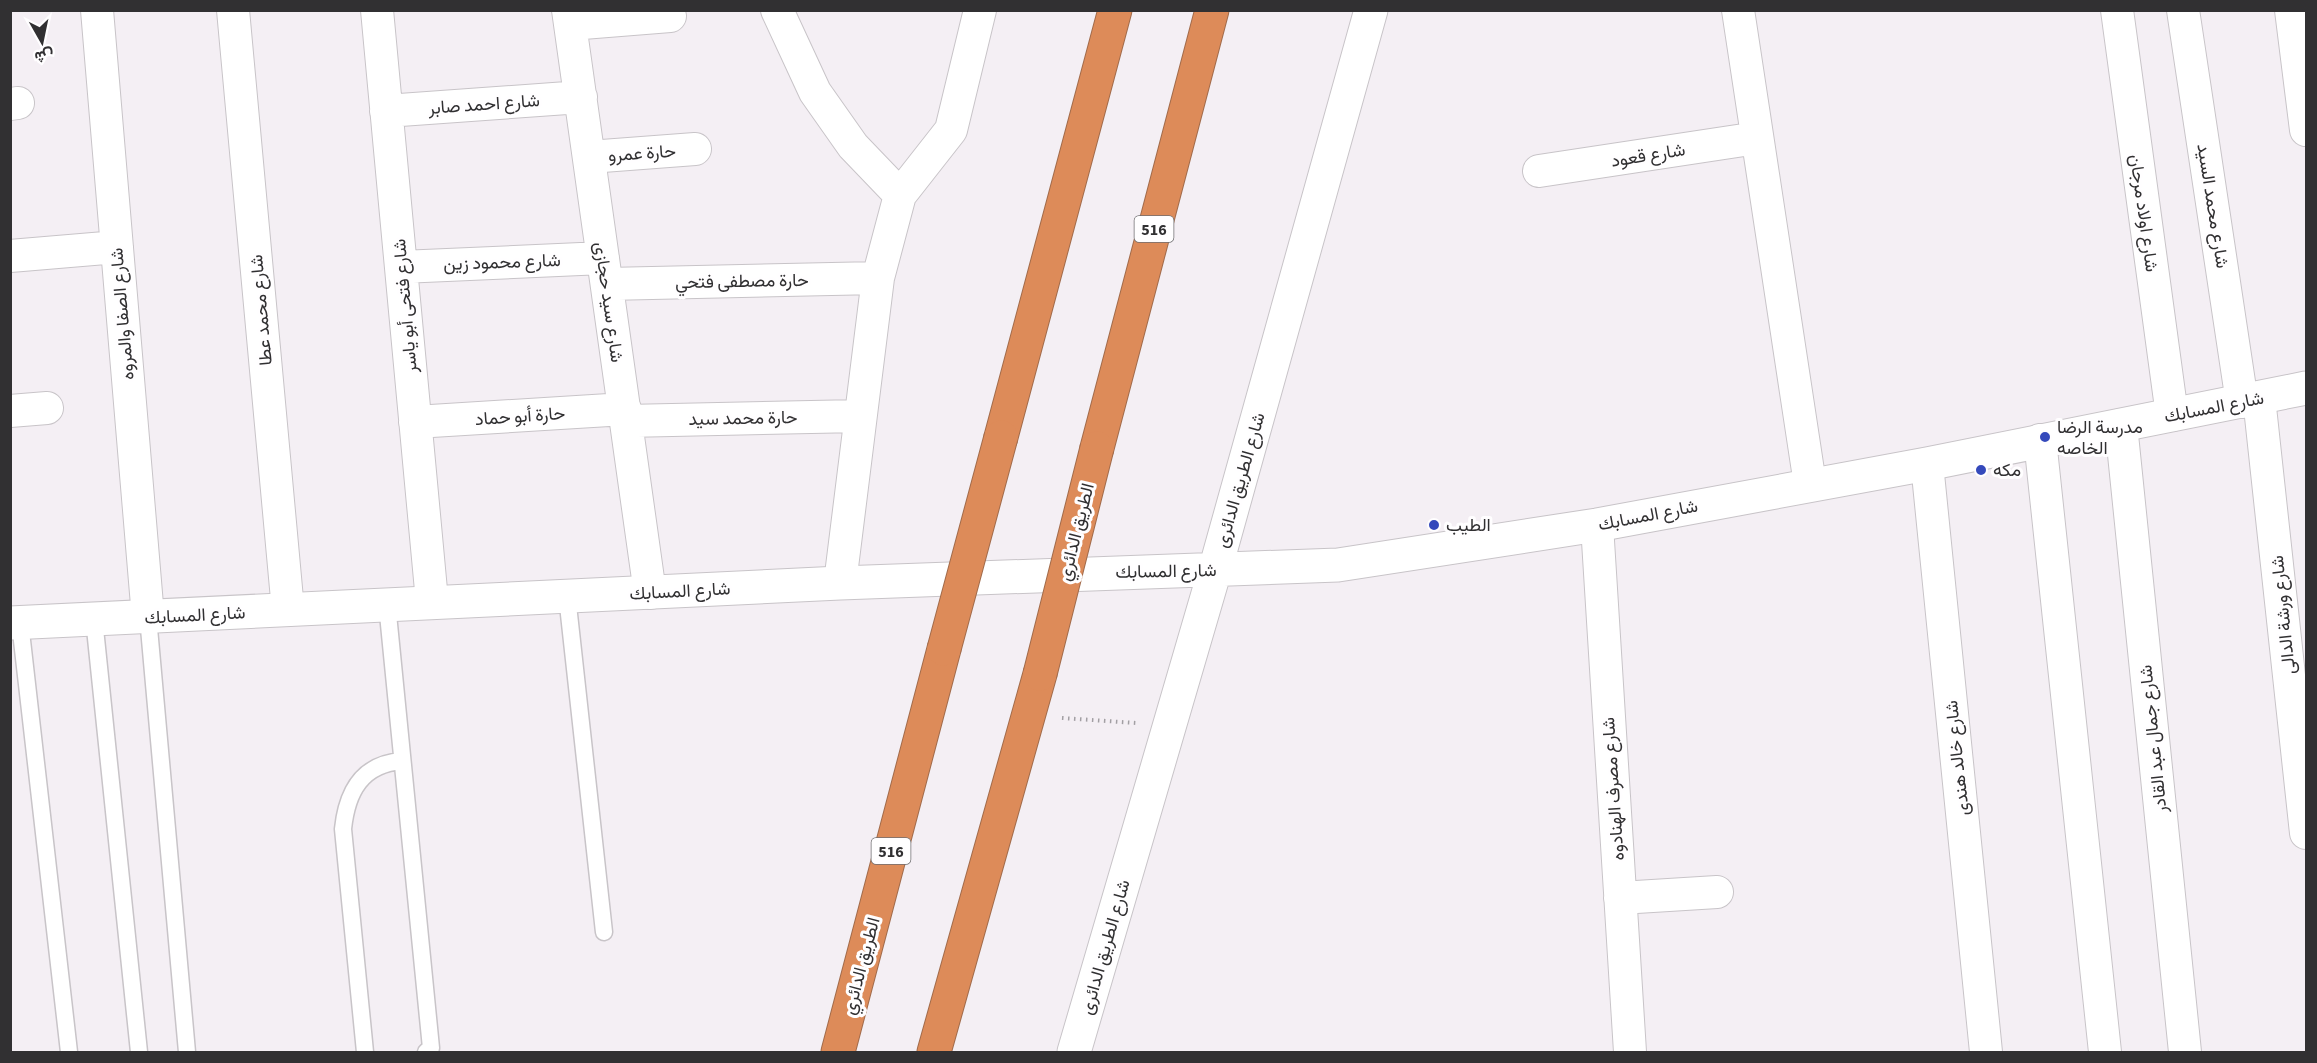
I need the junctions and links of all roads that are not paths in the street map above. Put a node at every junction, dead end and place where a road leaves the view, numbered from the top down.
1 (97, 10) edge
2 (233, 10) edge
3 (377, 10) edge
4 (777, 10) edge
5 (980, 10) edge
6 (1115, 10) edge
7 (1212, 10) edge
8 (1371, 10) edge
9 (1738, 10) edge
10 (2116, 10) edge
11 (2183, 10) edge
12 (2291, 10) edge
13 (670, 16) dead end
14 (569, 17) edge
15 (581, 97) junction
16 (386, 111) junction
17 (2307, 130) edge
18 (1757, 138) junction
19 (695, 149) dead end
20 (589, 157) junction
21 (1539, 171) dead end
22 (900, 195) junction
23 (117, 247) junction
24 (10, 256) edge
25 (401, 267) junction
26 (605, 271) junction
27 (878, 278) junction
28 (2307, 388) edge
29 (2251, 400) junction
30 (47, 408) dead end
31 (10, 411) edge
32 (625, 415) junction
33 (860, 416) junction
34 (2172, 416) junction
35 (415, 422) junction
36 (2121, 425) junction
37 (2040, 440) junction
38 (1927, 464) junction
39 (1810, 484) junction
40 (1597, 525) junction
41 (1215, 570) junction
42 (840, 583) junction
43 (650, 593) junction
44 (567, 596) junction
45 (432, 602) junction
46 (387, 604) junction
47 (288, 610) junction
48 (148, 617) junction
49 (94, 619) junction
50 (15, 623) edge
51 (402, 761) junction
52 (2307, 833) edge
53 (1717, 892) dead end
54 (1620, 898) junction
55 (604, 932) dead end
56 (69, 1053) edge
57 (139, 1053) edge
58 (187, 1053) edge
59 (365, 1053) edge
60 (426, 1053) edge
61 (838, 1053) edge
62 (934, 1053) edge
63 (1074, 1053) edge
64 (1630, 1053) edge
65 (1986, 1053) edge
66 (2105, 1053) edge
67 (2185, 1053) edge

1 - 23 street, شارع الصفا والمروه
2 - 47 street, شارع محمد عطا
3 - 16 street, شارع فتحى أبو ياسر
4 - 22 street
5 - 22 street
6 - 61 highway, الطريق الدائري / 516, bridge
7 - 62 highway, الطريق الدائري / 516, bridge
8 - 41 street, شارع الطريق الدائرى
9 - 18 street
10 - 34 street, شارع اولاد مرجان
11 - 29 street, شارع محمد السيد
12 - 17 street
13 - 14 street
14 - 15 street, شارع سيد حجازى
15 - 16 street, شارع احمد صابر
15 - 20 street, شارع سيد حجازى
16 - 25 street, شارع فتحى أبو ياسر
18 - 21 street, شارع قعود
18 - 39 street
19 - 20 street, حارة عمرو
20 - 26 street, شارع سيد حجازى
22 - 27 street
23 - 24 street
23 - 48 street, شارع الصفا والمروه
25 - 26 street, شارع محمود زين
25 - 35 street, شارع فتحى أبو ياسر
26 - 27 street, حارة مصطفى فتحي
26 - 32 street, شارع سيد حجازى
27 - 33 street
28 - 29 street, شارع المسابك
29 - 34 street, شارع المسابك
29 - 52 street, شارع ورشة الدالى
30 - 31 street
32 - 33 street, حارة محمد سيد
32 - 35 street, حارة أبو حماد
32 - 43 street, شارع سيد حجازى
33 - 42 street
34 - 36 street, شارع المسابك
35 - 45 street, شارع فتحى أبو ياسر
36 - 37 street, شارع المسابك
36 - 67 street, شارع جمال عبد القادر
37 - 38 street, شارع المسابك
37 - 66 street
38 - 39 street, شارع المسابك
38 - 65 street, شارع خالد هندى
39 - 40 street, شارع المسابك
40 - 41 street, شارع المسابك
40 - 54 street, شارع مصرف الهنادوه
41 - 42 street, شارع المسابك
41 - 63 street, شارع الطريق الدائرى
42 - 43 street, شارع المسابك
43 - 44 street, شارع المسابك
44 - 45 street, شارع المسابك
44 - 55 lane
45 - 46 street, شارع المسابك
46 - 47 street, شارع المسابك
46 - 51 lane
47 - 48 street, شارع المسابك
48 - 49 street, شارع المسابك
48 - 58 lane
49 - 50 street, شارع المسابك
49 - 57 lane
50 - 56 lane
51 - 59 lane
51 - 60 lane
53 - 54 street
54 - 64 street, شارع مصرف الهنادوه

